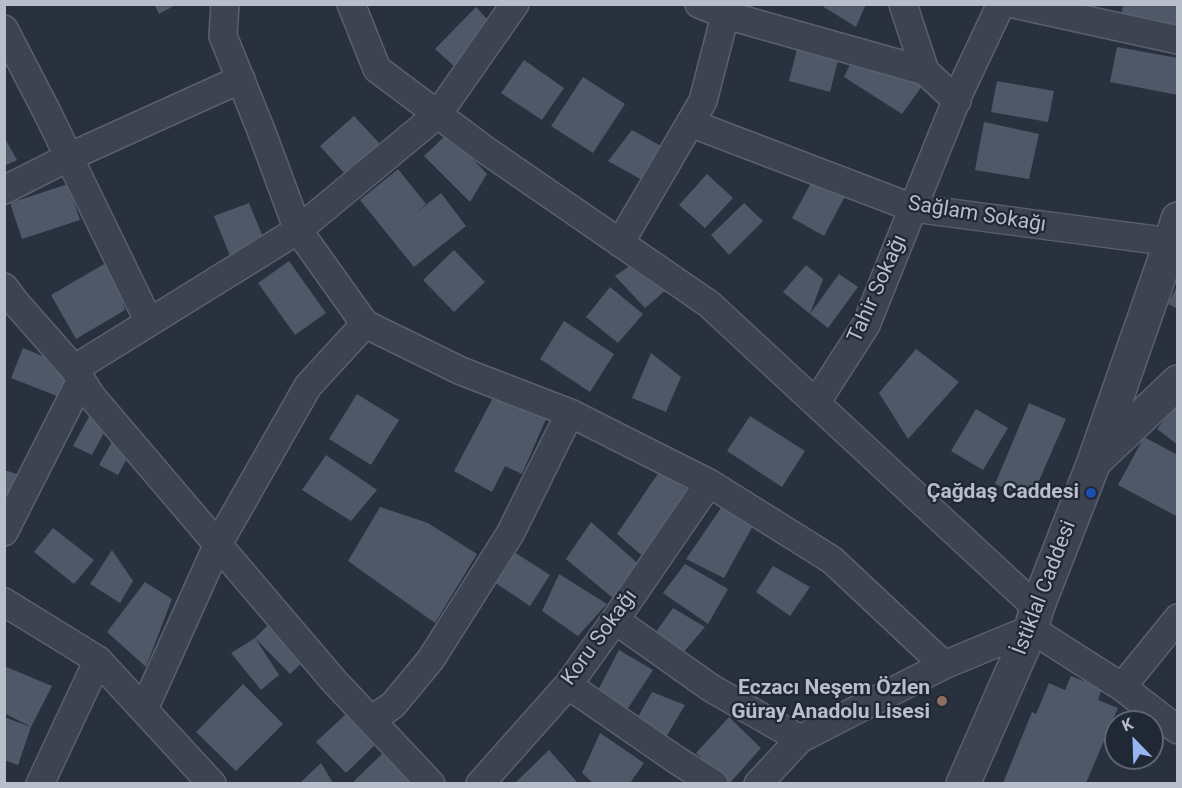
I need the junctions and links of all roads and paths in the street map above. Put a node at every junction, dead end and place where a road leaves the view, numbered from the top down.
1 (225, 4) edge
2 (351, 4) edge
3 (515, 4) edge
4 (699, 4) edge
5 (903, 4) edge
6 (1001, 4) edge
7 (1014, 4) edge
8 (727, 10) edge
9 (4, 29) edge
10 (1178, 40) edge
11 (925, 70) junction
12 (241, 79) junction
13 (957, 101) junction
14 (438, 114) junction
15 (690, 123) junction
16 (69, 157) junction
17 (4, 190) edge
18 (913, 208) junction
19 (298, 230) junction
20 (1174, 231) edge
21 (620, 243) junction
22 (4, 287) edge
23 (149, 322) junction
24 (365, 324) junction
25 (77, 374) junction
26 (1178, 382) edge
27 (816, 403) junction
28 (570, 413) junction
29 (1094, 462) junction
30 (709, 483) junction
31 (4, 532) edge
32 (218, 544) junction
33 (4, 602) edge
34 (1034, 618) junction
35 (1178, 618) edge
36 (615, 620) junction
37 (98, 660) junction
38 (944, 665) junction
39 (568, 685) junction
40 (1122, 687) junction
41 (144, 709) junction
42 (371, 720) junction
43 (1178, 730) edge
44 (800, 739) junction
45 (40, 783) edge
46 (212, 783) edge
47 (431, 783) edge
48 (480, 783) edge
49 (714, 783) edge
50 (758, 783) edge
51 (963, 783) edge

1 - 12 street
2 - 14 street
3 - 14 street
4 - 8 street
5 - 11 street
6 - 13 street, Tahir Sokağı
7 - 10 street
8 - 11 street
8 - 15 street
9 - 16 street
11 - 13 street
12 - 16 street
12 - 19 street
13 - 18 street, Tahir Sokağı
14 - 19 street
14 - 21 street
15 - 18 street, Sağlam Sokağı
15 - 21 street
16 - 17 street
16 - 23 street
18 - 20 street, Sağlam Sokağı
18 - 27 street, Tahir Sokağı
19 - 23 street
19 - 24 street
20 - 29 street, İstiklal Caddesi
21 - 27 street
22 - 25 street
23 - 25 street
24 - 28 street
24 - 32 street
25 - 31 street
25 - 32 street
26 - 29 street
27 - 34 street
28 - 30 street
28 - 42 street
29 - 34 street, İstiklal Caddesi
30 - 36 street, Koru Sokağı
30 - 38 street
32 - 41 street
32 - 42 street
33 - 37 street
34 - 38 street
34 - 40 street
34 - 51 street, İstiklal Caddesi
35 - 40 street
36 - 39 street, Koru Sokağı
36 - 44 street
37 - 41 street
37 - 45 street
38 - 44 street
39 - 48 street, Koru Sokağı
39 - 49 street
40 - 43 street
41 - 46 street
42 - 47 street
44 - 50 street

